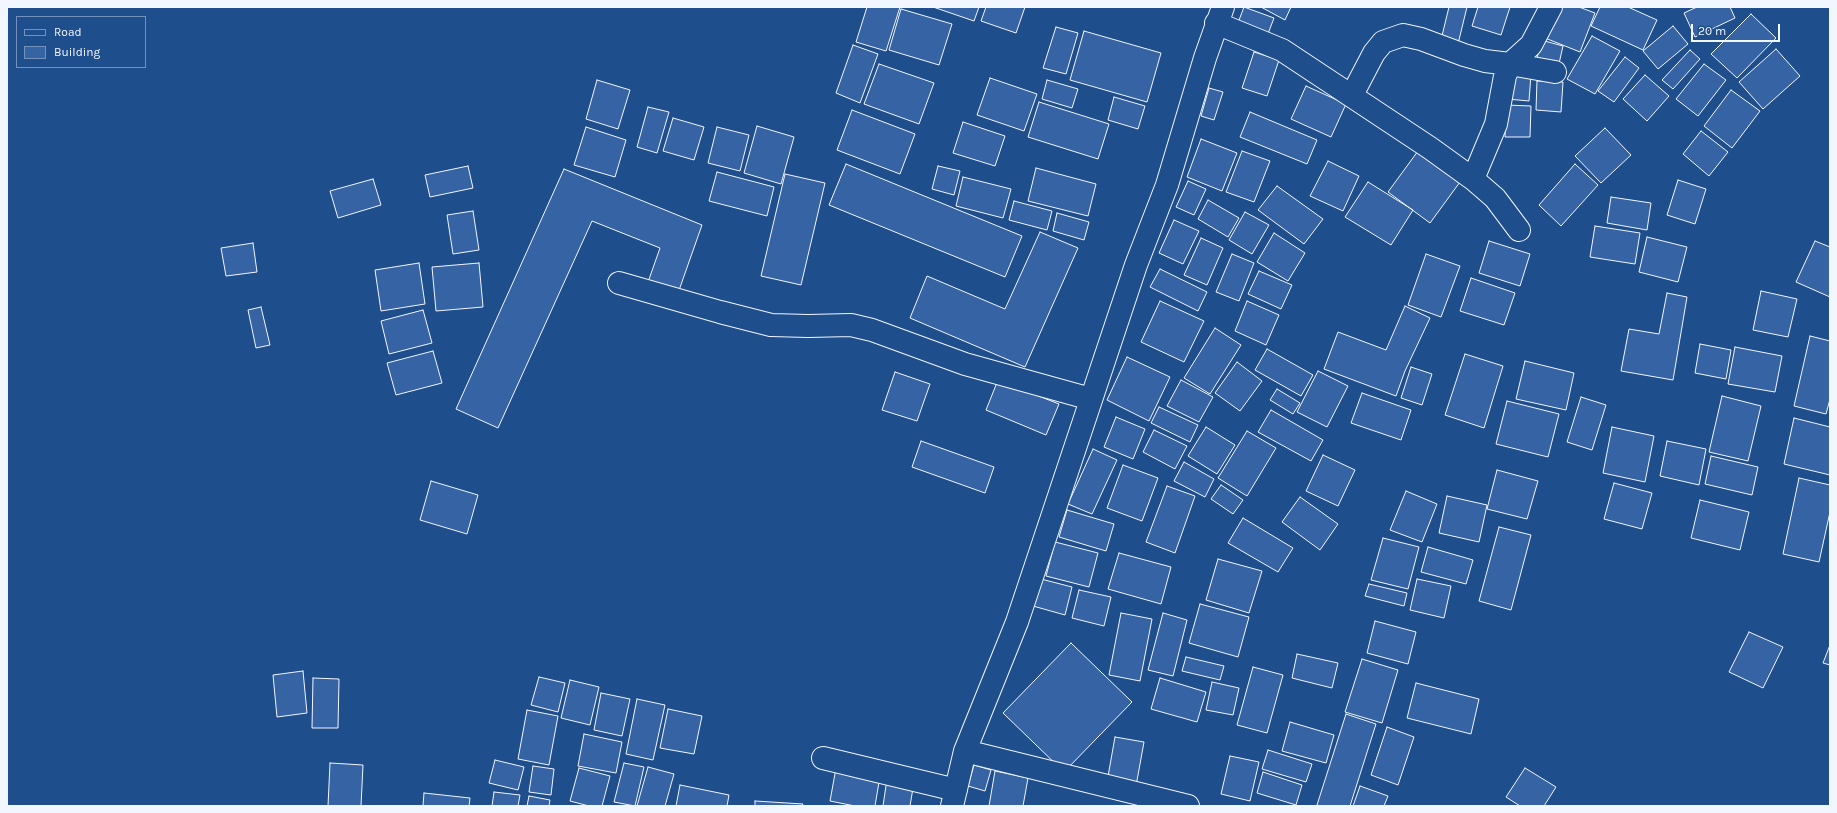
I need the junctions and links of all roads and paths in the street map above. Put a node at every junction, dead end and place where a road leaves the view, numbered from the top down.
1 (1551, 7) edge
2 (1219, 15) edge
3 (1510, 64) junction
4 (1555, 72) dead end
5 (1352, 95) junction
6 (1473, 180) junction
7 (1518, 230) dead end
8 (619, 283) dead end
9 (1091, 399) junction
10 (965, 751) junction
11 (823, 758) dead end
12 (948, 792) edge
13 (1188, 806) edge

1 - 3 street
2 - 5 street
2 - 9 street
3 - 4 street
3 - 5 street
3 - 6 street
5 - 6 street
6 - 7 street
8 - 9 street
9 - 10 street
10 - 12 street
10 - 13 street
11 - 12 street

